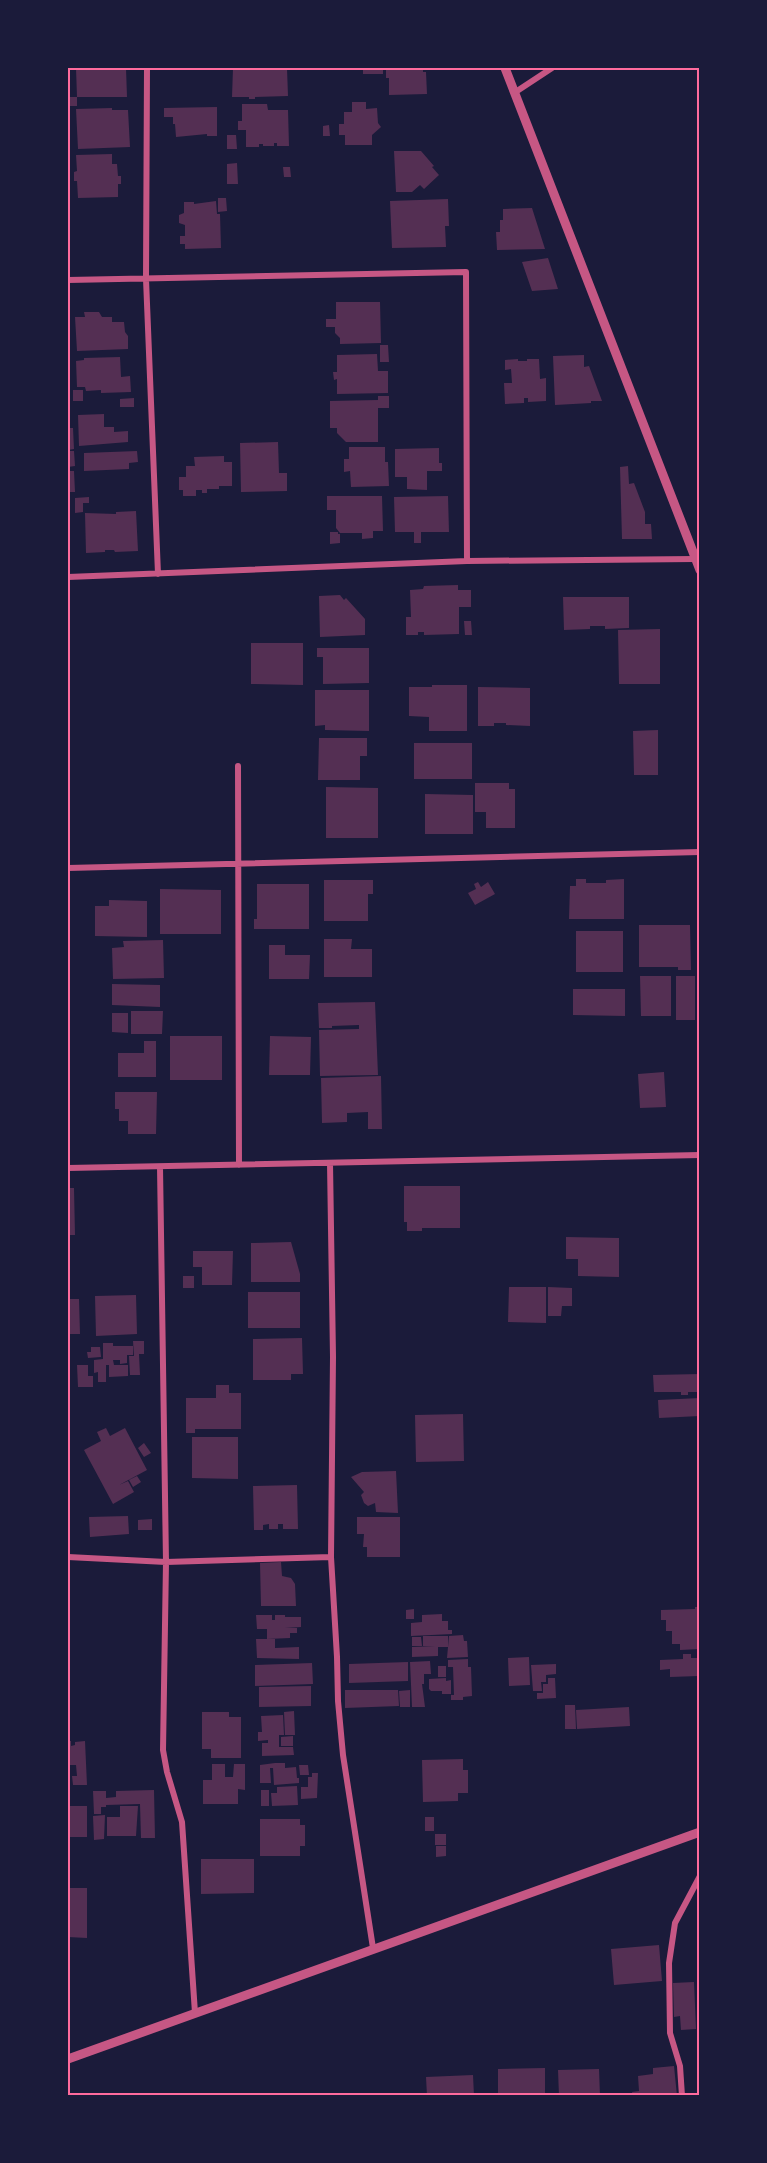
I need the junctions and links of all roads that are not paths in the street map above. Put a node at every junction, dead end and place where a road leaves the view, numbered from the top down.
1 (147, 68) edge
2 (505, 68) edge
3 (552, 68) edge
4 (514, 93) junction
5 (146, 279) junction
6 (68, 280) edge
7 (695, 559) junction
8 (467, 561) junction
9 (699, 570) edge
10 (158, 574) junction
11 (68, 576) edge
12 (238, 766) dead end
13 (699, 852) edge
14 (237, 864) junction
15 (68, 868) edge
16 (699, 1155) edge
17 (330, 1163) junction
18 (239, 1165) junction
19 (160, 1167) junction
20 (68, 1168) edge
21 (68, 1557) edge
22 (331, 1557) junction
23 (166, 1562) junction
24 (699, 1832) edge
25 (699, 1876) edge
26 (373, 1948) junction
27 (195, 2013) junction
28 (68, 2059) edge
29 (682, 2096) edge

1 - 5 street
2 - 4 street
3 - 4 street
4 - 7 street
5 - 6 street
5 - 8 street
5 - 10 street
7 - 8 street
7 - 9 street
8 - 10 street
10 - 11 street
12 - 14 street
13 - 14 street
14 - 15 street
14 - 18 street
16 - 17 street
17 - 18 street
17 - 22 street
18 - 19 street
19 - 20 street
19 - 23 street
21 - 23 street
22 - 23 street
22 - 26 street
23 - 27 street
24 - 26 street
25 - 29 street
26 - 27 street
27 - 28 street

